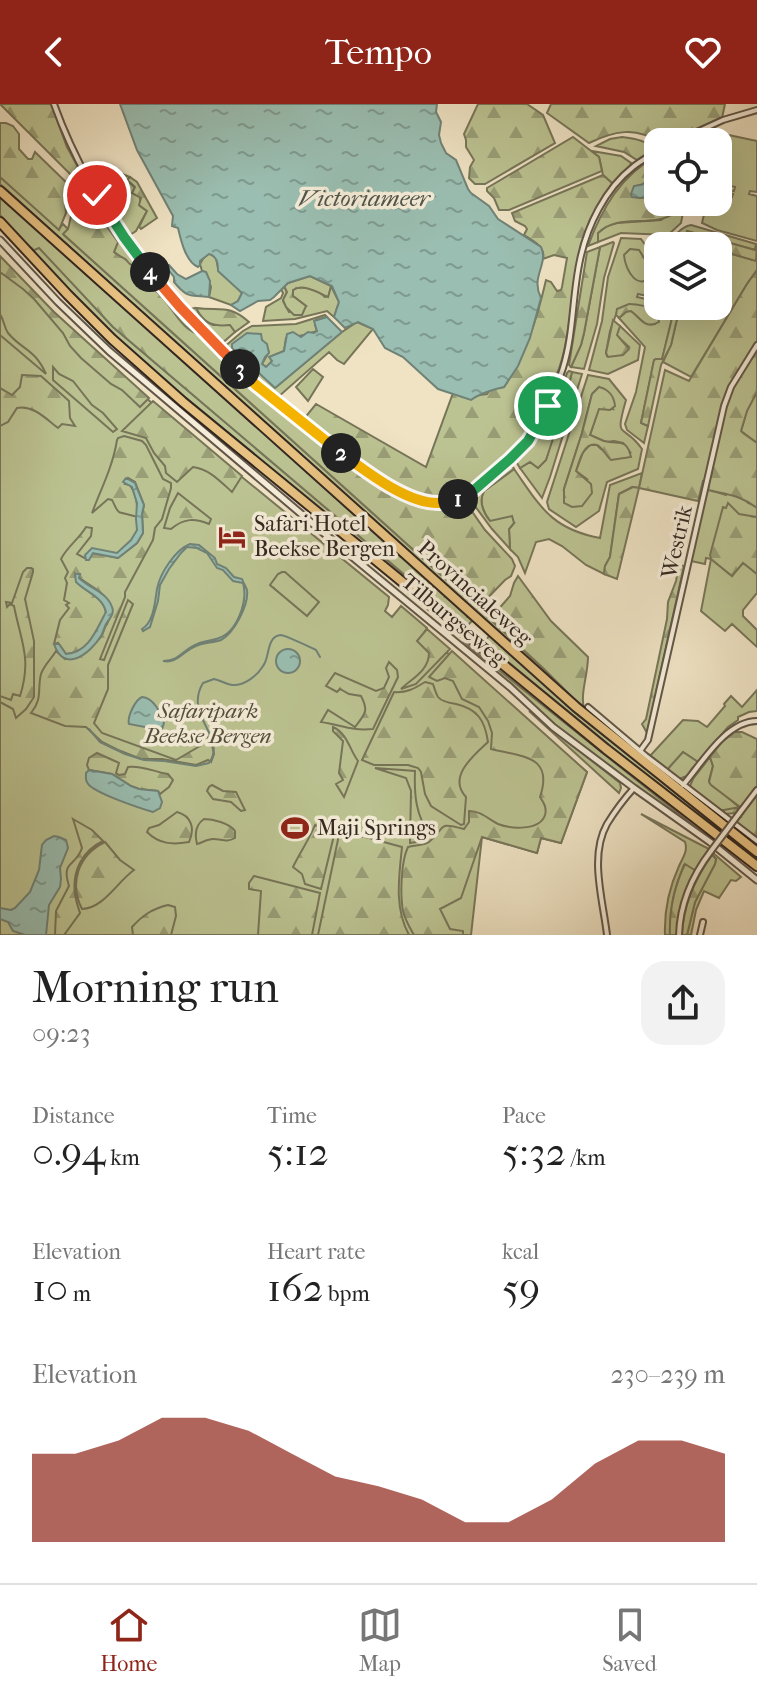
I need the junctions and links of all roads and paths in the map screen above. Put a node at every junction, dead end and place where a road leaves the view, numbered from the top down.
1 (54, 104) edge
2 (757, 110) edge
3 (706, 128) edge
4 (644, 160) edge
5 (0, 191) edge
6 (0, 222) edge
7 (0, 240) edge
8 (757, 345) edge
9 (588, 707) dead end
10 (757, 721) edge
11 (640, 751) junction
12 (683, 785) junction
13 (634, 788) junction
14 (757, 790) edge
15 (757, 841) edge
16 (757, 852) edge
17 (757, 866) edge
18 (757, 880) edge
19 (703, 922) dead end
20 (607, 935) edge
21 (679, 935) edge
22 (700, 935) edge

1 - 4 street
2 - 3 street
5 - 16 highway, Provincialeweg
6 - 17 highway, Provincialeweg
7 - 13 street, Tilburgseweg
8 - 11 street, Westrik
9 - 11 street
10 - 12 street
11 - 12 street
12 - 15 street
13 - 18 street, Tilburgseweg
13 - 20 street
14 - 21 street, bridge
19 - 22 street

